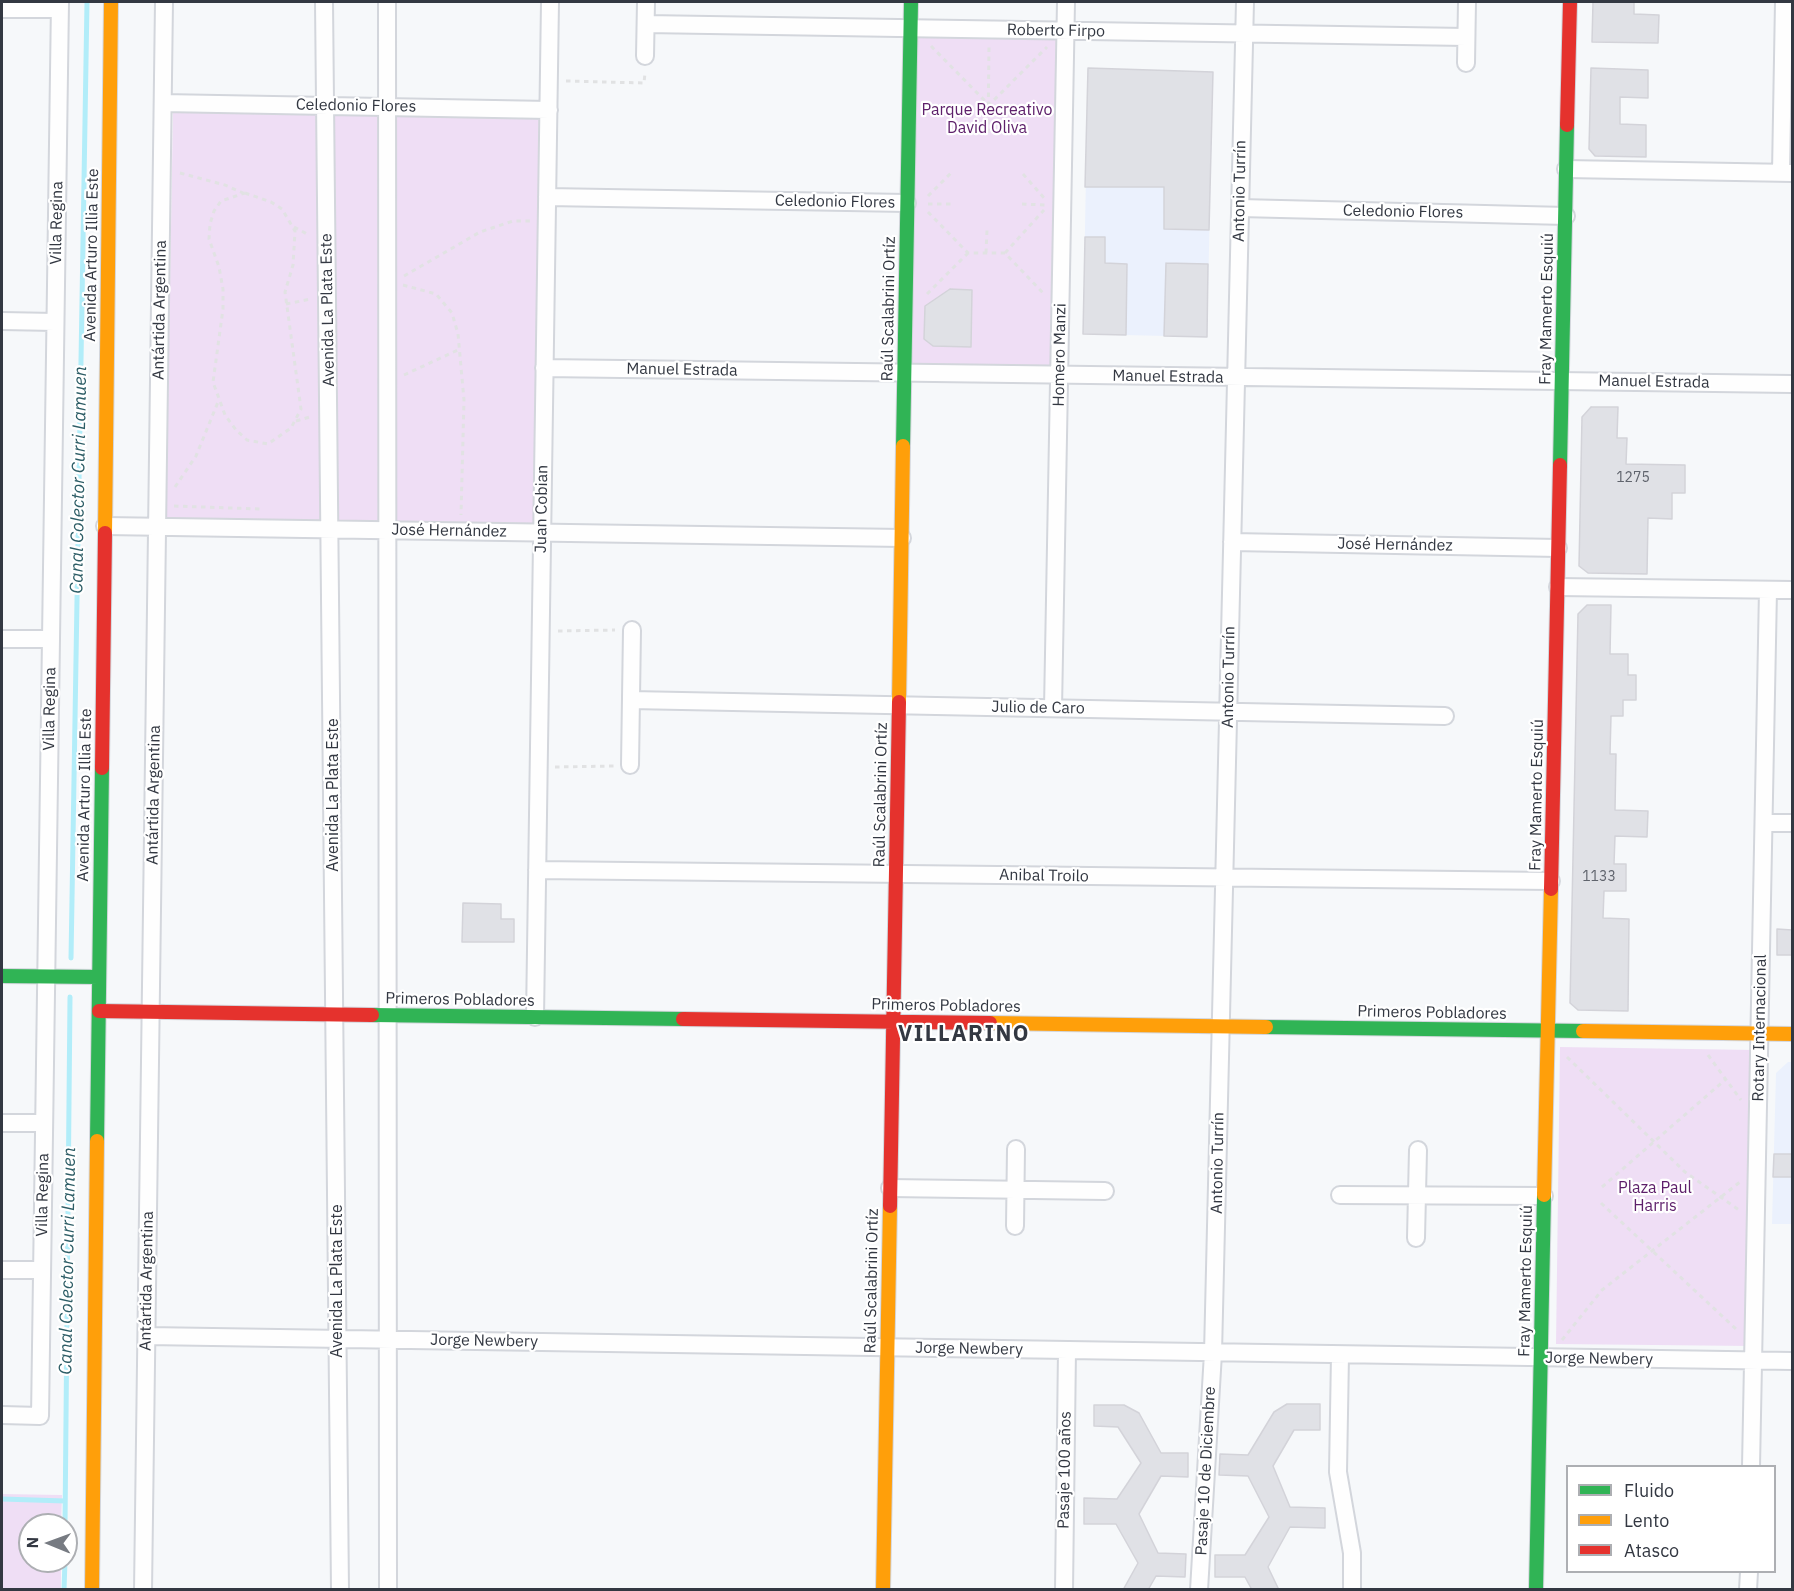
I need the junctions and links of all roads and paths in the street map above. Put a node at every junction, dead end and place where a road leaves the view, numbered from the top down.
1 (111, 2) edge
2 (164, 2) edge
3 (324, 2) edge
4 (387, 2) edge
5 (550, 2) edge
6 (646, 2) edge
7 (911, 2) edge
8 (1066, 2) edge
9 (1245, 2) edge
10 (1467, 2) edge
11 (1570, 2) edge
12 (1784, 2) edge
13 (60, 5) edge
14 (2, 9) edge
15 (646, 24) junction
16 (1066, 31) junction
17 (917, 33) junction
18 (1244, 34) junction
19 (1466, 37) junction
20 (989, 40) dead end
21 (1042, 41) dead end
22 (1052, 41) junction
23 (1052, 53) dead end
24 (645, 56) joint
25 (1466, 63) dead end
26 (549, 80) junction
27 (163, 103) junction
28 (988, 105) junction
29 (325, 106) junction
30 (387, 107) junction
31 (549, 110) junction
32 (988, 133) dead end
33 (180, 162) dead end
34 (1566, 169) junction
35 (952, 172) dead end
36 (1787, 173) edge
37 (1023, 174) dead end
38 (1050, 193) dead end
39 (245, 194) junction
40 (547, 197) junction
41 (914, 203) junction
42 (952, 204) dead end
43 (1022, 204) dead end
44 (1050, 205) junction
45 (1240, 208) junction
46 (1050, 216) dead end
47 (1566, 216) junction
48 (535, 221) dead end
49 (987, 230) dead end
50 (968, 253) junction
51 (986, 253) junction
52 (1005, 253) junction
53 (389, 283) junction
54 (1048, 287) dead end
55 (927, 295) dead end
56 (327, 296) junction
57 (286, 304) junction
58 (2, 321) edge
59 (55, 322) junction
60 (460, 349) junction
61 (544, 368) junction
62 (904, 374) junction
63 (1059, 375) junction
64 (1236, 377) junction
65 (1562, 381) junction
66 (387, 384) junction
67 (1792, 384) edge
68 (219, 400) junction
69 (174, 477) dead end
70 (174, 498) dead end
71 (263, 509) dead end
72 (450, 517) dead end
73 (105, 526) junction
74 (157, 527) junction
75 (331, 530) junction
76 (386, 531) junction
77 (542, 533) junction
78 (902, 538) junction
79 (1232, 542) junction
80 (1558, 548) junction
81 (1558, 587) junction
82 (1768, 590) junction
83 (1792, 590) edge
84 (632, 630) joint
85 (541, 631) junction
86 (2, 639) edge
87 (51, 639) junction
88 (631, 700) junction
89 (899, 705) junction
90 (1053, 708) junction
91 (1228, 712) junction
92 (1445, 716) dead end
93 (630, 765) joint
94 (539, 767) junction
95 (1764, 823) junction
96 (1792, 823) edge
97 (537, 870) junction
98 (896, 874) junction
99 (1224, 878) junction
100 (1551, 881) junction
101 (2, 976) edge
102 (46, 976) junction
103 (99, 977) junction
104 (99, 1011) junction
105 (151, 1012) junction
106 (335, 1015) junction
107 (387, 1015) junction
108 (535, 1017) junction
109 (893, 1022) junction
110 (1221, 1026) junction
111 (1548, 1031) junction
112 (1759, 1034) junction
113 (1792, 1034) edge
114 (1707, 1054) dead end
115 (1564, 1066) dead end
116 (1726, 1079) junction
117 (1743, 1103) dead end
118 (2, 1123) edge
119 (44, 1124) junction
120 (1653, 1143) junction
121 (1016, 1149) dead end
122 (1418, 1150) dead end
123 (1748, 1175) dead end
124 (1602, 1187) dead end
125 (890, 1188) junction
126 (1016, 1190) junction
127 (1105, 1191) dead end
128 (1340, 1195) dead end
129 (1417, 1195) junction
130 (1545, 1196) junction
131 (1720, 1198) junction
132 (1601, 1203) dead end
133 (1747, 1215) dead end
134 (1015, 1226) dead end
135 (1416, 1238) dead end
136 (1651, 1252) junction
137 (2, 1270) edge
138 (42, 1270) junction
139 (1558, 1335) dead end
140 (147, 1336) junction
141 (1744, 1337) dead end
142 (338, 1339) junction
143 (387, 1340) junction
144 (888, 1347) junction
145 (1067, 1350) junction
146 (1213, 1353) junction
147 (1340, 1355) junction
148 (1541, 1358) junction
149 (1753, 1360) junction
150 (1792, 1361) edge
151 (2, 1415) edge
152 (1751, 1465) edge
153 (1749, 1573) edge
154 (92, 1590) edge
155 (143, 1590) edge
156 (340, 1590) edge
157 (388, 1590) edge
158 (883, 1590) edge
159 (1064, 1590) edge
160 (1199, 1590) edge
161 (1352, 1590) edge
162 (1536, 1590) edge
163 (1748, 1590) edge

1 - 73 street, Avenida Arturo Illia Este
2 - 27 street, Antártida Argentina
3 - 29 street, Avenida La Plata Este
4 - 30 street
5 - 26 street, Juan Cobian
6 - 15 street
7 - 17 street, Raúl Scalabrini Ortíz
8 - 16 street, Homero Manzi
9 - 18 street, Antonio Turrín
10 - 19 street
11 - 34 street, Fray Mamerto Esquiú
12 - 36 street
13 - 14 street
13 - 59 street, Villa Regina
15 - 17 street, Roberto Firpo
15 - 24 street
16 - 17 street, Roberto Firpo
16 - 18 street, Roberto Firpo
16 - 63 street, Homero Manzi
17 - 28 path
17 - 41 street, Raúl Scalabrini Ortíz
18 - 19 street, Roberto Firpo
18 - 45 street, Antonio Turrín
19 - 25 street
20 - 28 path
21 - 22 path
22 - 23 path
22 - 28 path
24 - 26 path
26 - 31 street, Juan Cobian
27 - 29 street, Celedonio Flores
27 - 74 street, Antártida Argentina
28 - 32 path
29 - 30 street, Celedonio Flores
29 - 56 street, Avenida La Plata Este
30 - 31 street, Celedonio Flores
30 - 53 street
31 - 40 street, Juan Cobian
33 - 39 path
34 - 36 street
34 - 47 street, Fray Mamerto Esquiú
35 - 41 path
37 - 44 path
38 - 44 path
39 - 57 path
39 - 68 path
40 - 41 street, Celedonio Flores
40 - 61 street, Juan Cobian
41 - 42 path
41 - 50 path
41 - 62 street, Raúl Scalabrini Ortíz
43 - 44 path
44 - 46 path
44 - 52 path
45 - 47 street, Celedonio Flores
45 - 64 street, Antonio Turrín
47 - 65 street, Fray Mamerto Esquiú
48 - 53 path
49 - 51 path
50 - 51 path
50 - 55 path
51 - 52 path
52 - 54 path
53 - 60 path
53 - 66 street
56 - 57 path
56 - 75 street, Avenida La Plata Este
57 - 68 path
58 - 59 street
59 - 87 street, Villa Regina
60 - 66 path
60 - 72 path
61 - 62 street, Manuel Estrada
61 - 77 street, Juan Cobian
62 - 63 street, Manuel Estrada
62 - 78 street, Raúl Scalabrini Ortíz
63 - 64 street, Manuel Estrada
63 - 90 street, Homero Manzi
64 - 65 street, Manuel Estrada
64 - 79 street, Antonio Turrín
65 - 67 street, Manuel Estrada
65 - 80 street, Fray Mamerto Esquiú
66 - 76 street
68 - 69 path
70 - 71 path
73 - 74 street, José Hernández
73 - 103 street, Avenida Arturo Illia Este
74 - 75 street, José Hernández
74 - 105 street, Antártida Argentina
75 - 76 street, José Hernández
75 - 106 street, Avenida La Plata Este
76 - 77 street, José Hernández
76 - 107 street
77 - 78 street, José Hernández
77 - 85 street, Juan Cobian
78 - 89 street, Raúl Scalabrini Ortíz
79 - 80 street, José Hernández
79 - 91 street, Antonio Turrín
80 - 81 street, Fray Mamerto Esquiú
81 - 82 street
81 - 100 street, Fray Mamerto Esquiú
82 - 83 street
82 - 95 street, Rotary Internacional
84 - 85 path
84 - 88 street
85 - 94 street, Juan Cobian
86 - 87 street
87 - 102 street, Villa Regina
88 - 89 street, Julio de Caro
88 - 93 street
89 - 90 street, Julio de Caro
89 - 98 street, Raúl Scalabrini Ortíz
90 - 91 street, Julio de Caro
91 - 92 street, Julio de Caro
91 - 99 street, Antonio Turrín
93 - 94 path
94 - 97 street, Juan Cobian
95 - 96 street
95 - 112 street, Rotary Internacional
97 - 98 street, Anibal Troilo
97 - 108 street, Juan Cobian
98 - 99 street, Anibal Troilo
98 - 109 street, Raúl Scalabrini Ortíz
99 - 100 street, Anibal Troilo
99 - 110 street, Antonio Turrín
100 - 111 street, Fray Mamerto Esquiú
101 - 102 street
102 - 103 street
102 - 119 street, Villa Regina
103 - 104 street, Avenida Arturo Illia Este
104 - 105 street, Primeros Pobladores
104 - 154 street, Avenida Arturo Illia Este
105 - 106 street, Primeros Pobladores
105 - 140 street, Antártida Argentina
106 - 107 street, Primeros Pobladores
106 - 142 street, Avenida La Plata Este
107 - 108 street, Primeros Pobladores
107 - 143 street
108 - 109 street, Primeros Pobladores
109 - 110 street, Primeros Pobladores
109 - 125 street, Raúl Scalabrini Ortíz
110 - 111 street, Primeros Pobladores
110 - 146 street, Antonio Turrín
111 - 112 street, Primeros Pobladores
111 - 130 street, Fray Mamerto Esquiú
112 - 113 street, Primeros Pobladores
112 - 149 street, Rotary Internacional
114 - 116 path
115 - 120 path
116 - 117 path
116 - 120 path
118 - 119 street
119 - 138 street, Villa Regina
120 - 124 path
120 - 131 path
121 - 126 street
122 - 129 street
123 - 131 path
125 - 126 street
125 - 144 street, Raúl Scalabrini Ortíz
126 - 127 street
126 - 134 street
128 - 129 street
129 - 130 street
129 - 135 street
130 - 148 street, Fray Mamerto Esquiú
131 - 133 path
131 - 136 path
132 - 136 path
136 - 139 path
136 - 141 path
137 - 138 street
138 - 151 street, Villa Regina
140 - 142 street, Jorge Newbery
140 - 155 street, Antártida Argentina
142 - 143 street, Jorge Newbery
142 - 156 street, Avenida La Plata Este
143 - 144 street, Jorge Newbery
143 - 157 street
144 - 145 street, Jorge Newbery
144 - 158 street, Raúl Scalabrini Ortíz
145 - 146 street, Jorge Newbery
145 - 159 street, Pasaje 100 años
146 - 147 street, Jorge Newbery
146 - 160 street, Pasaje 10 de Diciembre
147 - 148 street, Jorge Newbery
147 - 161 street
148 - 149 street, Jorge Newbery
148 - 162 street, Fray Mamerto Esquiú
149 - 150 street, Jorge Newbery
149 - 152 street, Rotary Internacional
153 - 163 street

